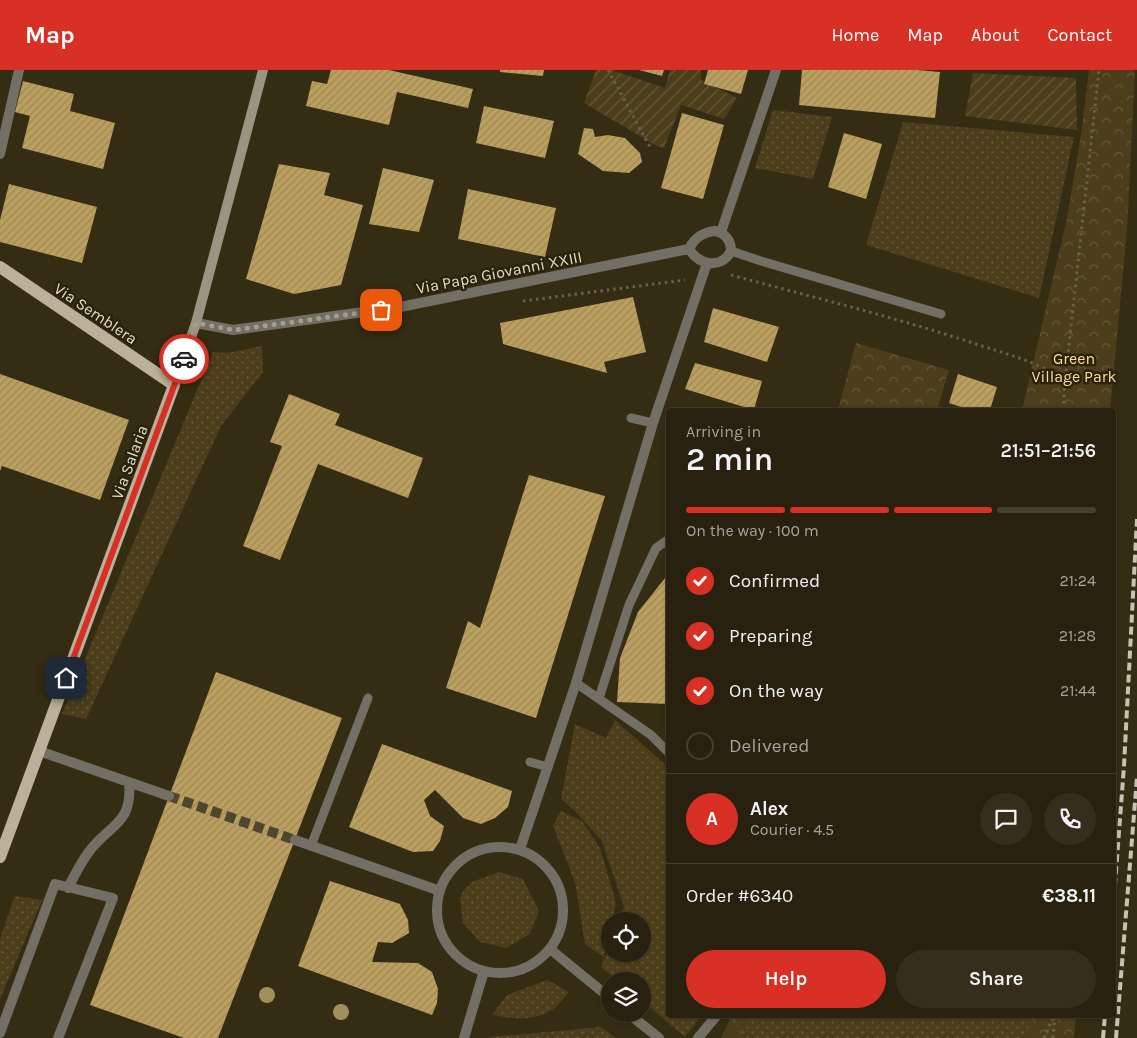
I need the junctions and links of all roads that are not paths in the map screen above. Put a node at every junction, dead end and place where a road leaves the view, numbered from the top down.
1 (19, 70) edge
2 (263, 70) edge
3 (776, 70) edge
4 (0, 154) edge
5 (722, 232) junction
6 (689, 248) junction
7 (731, 251) junction
8 (707, 263) junction
9 (0, 267) edge
10 (941, 314) dead end
11 (196, 323) junction
12 (174, 386) junction
13 (630, 418) dead end
14 (653, 423) junction
15 (666, 541) edge
16 (576, 683) junction
17 (368, 698) dead end
18 (599, 698) junction
19 (666, 750) edge
20 (39, 751) junction
21 (530, 762) dead end
22 (548, 767) junction
23 (129, 782) junction
24 (169, 796) tunnel mouth
25 (295, 840) tunnel mouth
26 (311, 846) junction
27 (520, 849) junction
28 (0, 857) edge
29 (68, 888) junction
30 (440, 891) junction
31 (550, 949) junction
32 (484, 971) junction
33 (601, 991) edge
34 (715, 1018) edge
35 (639, 1022) edge
36 (0, 1033) edge
37 (58, 1038) edge
38 (464, 1038) edge
39 (659, 1038) edge
40 (698, 1038) edge

1 - 4 street
2 - 11 main road, Via Salaria
3 - 5 street
5 - 6 street
5 - 7 street
6 - 8 street
6 - 11 street, Via Papa Giovanni XXIII
7 - 8 street
7 - 10 lane
8 - 14 street
9 - 12 main road, Via Semblera
11 - 12 main road, Via Salaria
12 - 20 main road, Via Salaria
13 - 14 lane
14 - 16 street
15 - 18 lane
16 - 18 lane
16 - 22 street
17 - 26 lane
18 - 19 lane
20 - 23 street
20 - 28 main road, Via Salaria
21 - 22 lane
22 - 27 street
23 - 24 street
23 - 29 street
25 - 26 street
26 - 30 street
27 - 30 street
27 - 31 street
29 - 36 street
29 - 37 street
30 - 32 street
31 - 32 street
31 - 33 street
32 - 38 street
34 - 40 street
35 - 39 street

